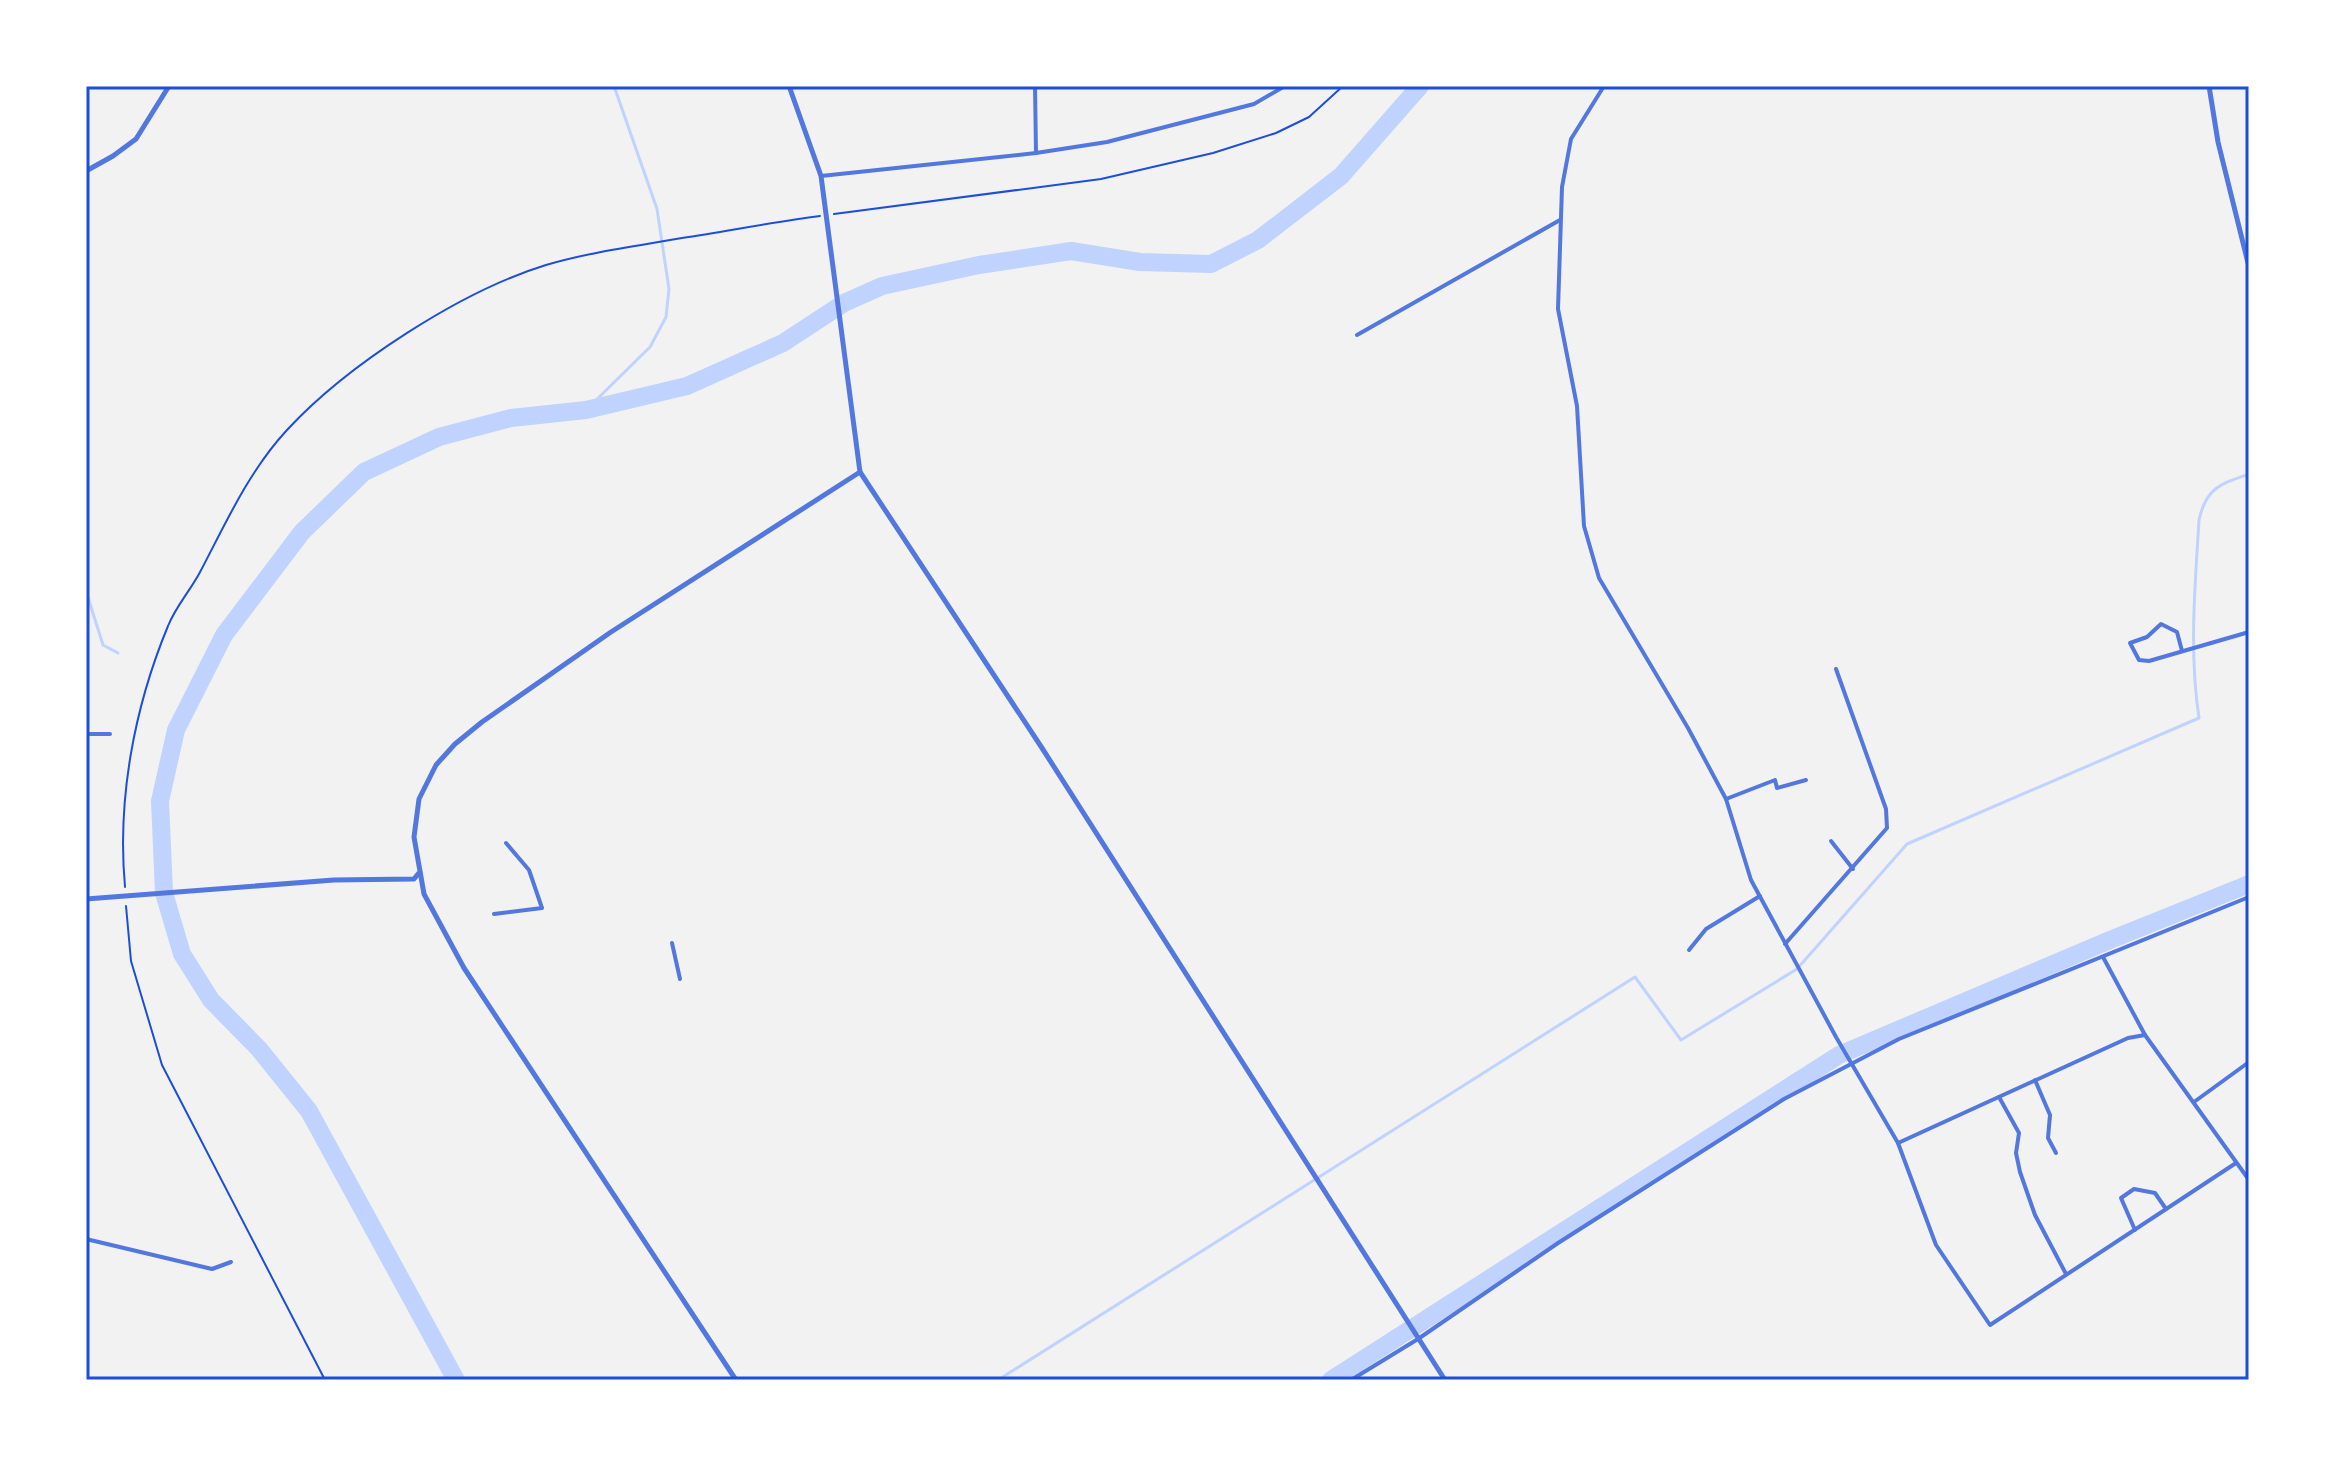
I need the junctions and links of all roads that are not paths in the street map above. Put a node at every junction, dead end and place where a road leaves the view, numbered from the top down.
1 (169, 86) edge
2 (789, 86) edge
3 (1035, 86) edge
4 (1285, 86) edge
5 (1604, 86) edge
6 (2209, 86) edge
7 (1036, 153) junction
8 (86, 171) edge
9 (821, 176) junction
10 (1561, 219) junction
11 (2249, 267) edge
12 (1357, 335) dead end
13 (860, 472) junction
14 (2249, 632) edge
15 (2182, 651) junction
16 (1836, 669) dead end
17 (86, 734) edge
18 (110, 734) dead end
19 (1806, 780) dead end
20 (1726, 799) junction
21 (1831, 841) dead end
22 (506, 843) dead end
23 (1853, 869) junction
24 (418, 873) junction
25 (1760, 896) junction
26 (2249, 897) edge
27 (86, 899) edge
28 (494, 914) dead end
29 (672, 943) dead end
30 (1785, 944) junction
31 (1689, 950) dead end
32 (2103, 957) junction
33 (680, 979) dead end
34 (2145, 1035) junction
35 (1851, 1061) junction
36 (2249, 1062) edge
37 (2035, 1080) junction
38 (1999, 1097) junction
39 (2194, 1102) junction
40 (1898, 1143) junction
41 (2056, 1153) dead end
42 (2236, 1163) junction
43 (2249, 1180) edge
44 (2166, 1209) junction
45 (2135, 1230) junction
46 (86, 1239) edge
47 (231, 1262) dead end
48 (2066, 1275) junction
49 (1417, 1337) junction
50 (736, 1380) edge
51 (1351, 1380) edge
52 (1445, 1380) edge

1 - 8 street
2 - 9 street
3 - 7 street
4 - 7 street
5 - 10 street
6 - 11 street
7 - 9 street
9 - 13 street
10 - 12 street
10 - 20 street
13 - 24 street
13 - 49 street
14 - 15 street
15 - 15 street
16 - 23 street
17 - 18 street
19 - 20 street
20 - 25 street
21 - 23 street
22 - 28 street
23 - 30 street
24 - 27 street
24 - 50 street
25 - 30 street
25 - 31 street
26 - 32 street
29 - 33 street
30 - 35 street
32 - 34 street
32 - 35 street
34 - 37 street
34 - 39 street
35 - 40 street
35 - 49 street
36 - 39 street
37 - 38 street
37 - 41 street
38 - 40 street
38 - 48 street
39 - 42 street
40 - 48 street
42 - 43 street
42 - 44 street
44 - 45 street
44 - 45 street
45 - 48 street
46 - 47 street
49 - 51 street
49 - 52 street

